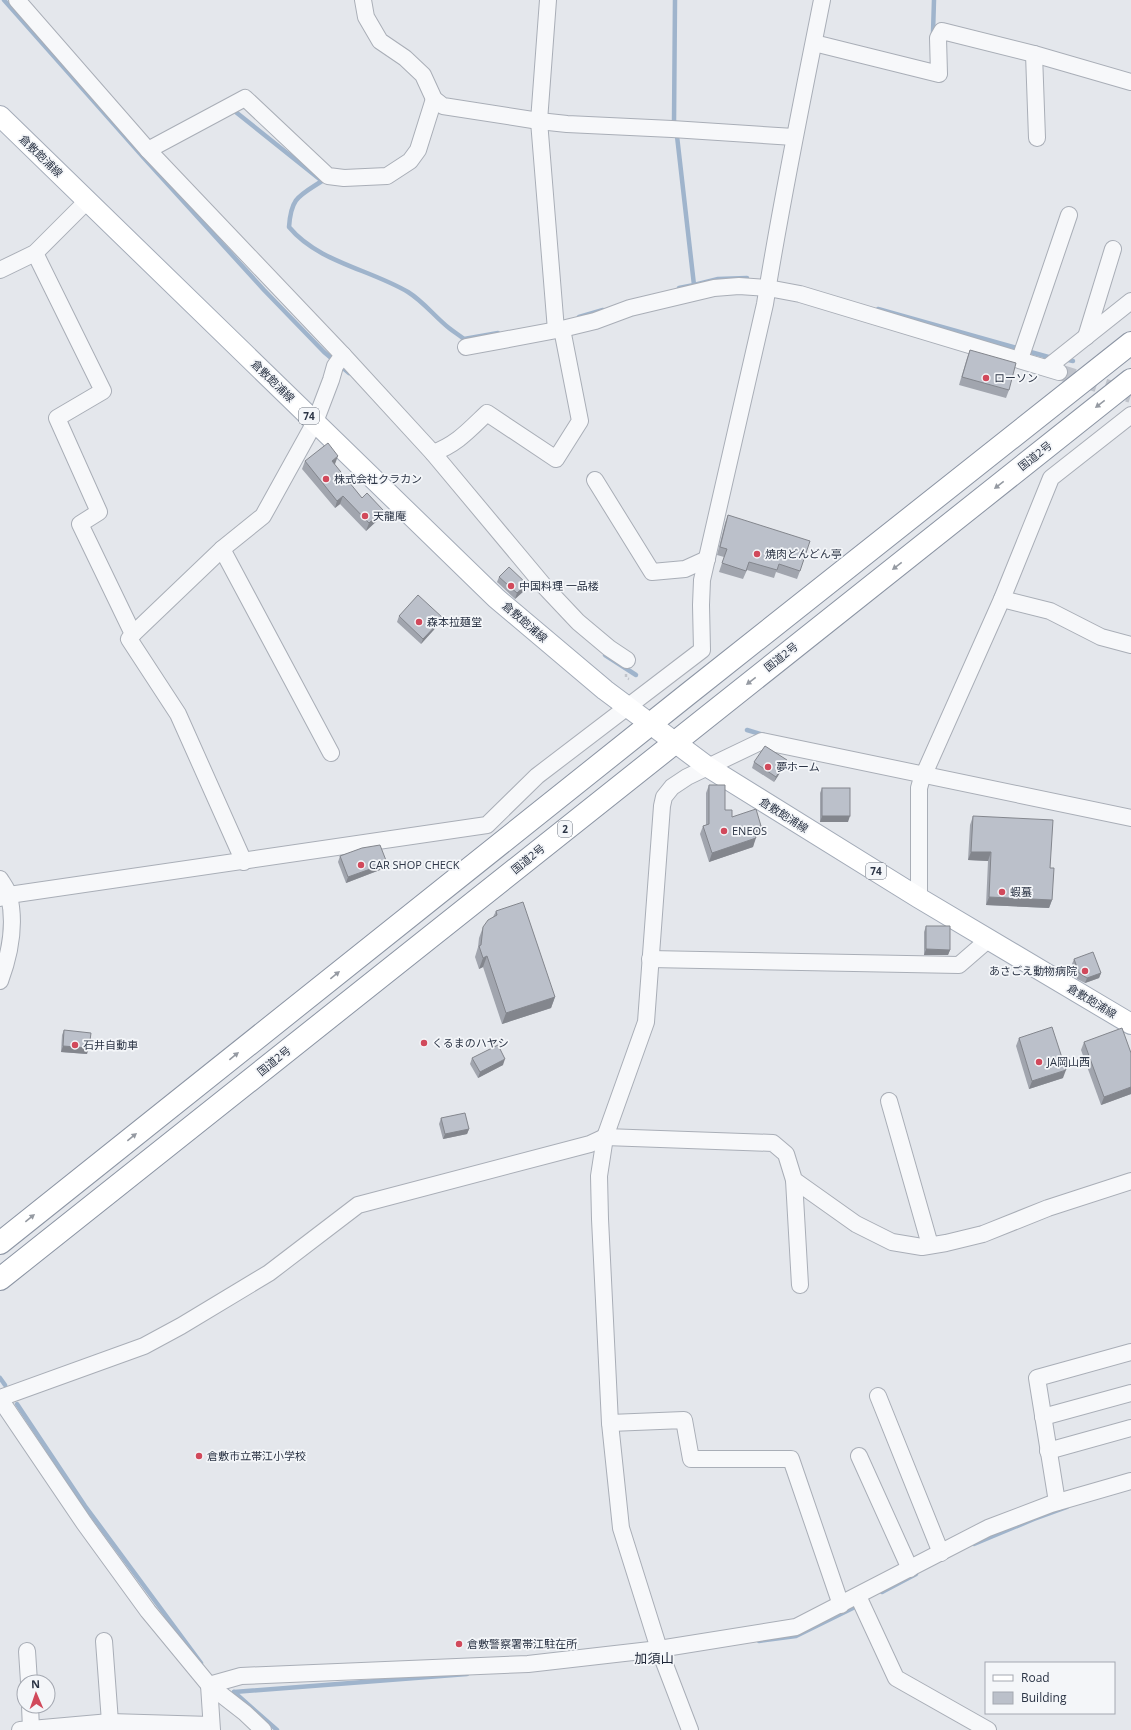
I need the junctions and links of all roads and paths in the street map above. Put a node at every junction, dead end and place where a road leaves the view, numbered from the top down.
1 (17, 0) edge
2 (363, 0) edge
3 (548, 0) edge
4 (822, 0) edge
5 (814, 43) junction
6 (1034, 59) junction
7 (1131, 82) edge
8 (434, 99) junction
9 (0, 116) edge
10 (539, 121) junction
11 (794, 137) junction
12 (1037, 138) dead end
13 (148, 150) junction
14 (88, 201) junction
15 (1069, 215) dead end
16 (1113, 249) dead end
17 (35, 252) junction
18 (0, 270) edge
19 (768, 288) junction
20 (1131, 300) edge
21 (559, 330) junction
22 (1086, 337) junction
23 (1131, 343) edge
24 (466, 347) dead end
25 (1022, 353) junction
26 (339, 359) junction
27 (1131, 380) edge
28 (1131, 416) edge
29 (315, 422) junction
30 (433, 453) junction
31 (595, 480) dead end
32 (222, 549) junction
33 (707, 559) junction
34 (1002, 599) junction
35 (133, 634) junction
36 (1131, 645) edge
37 (627, 667) joint
38 (629, 679) dead end
39 (628, 707) junction
40 (650, 724) junction
41 (674, 742) junction
42 (330, 753) dead end
43 (708, 767) junction
44 (927, 770) junction
45 (1131, 818) edge
46 (244, 862) junction
47 (0, 879) edge
48 (4, 896) edge
49 (919, 898) junction
50 (989, 939) junction
51 (650, 959) junction
52 (0, 981) edge
53 (1131, 1024) edge
54 (889, 1101) dead end
55 (605, 1137) junction
56 (794, 1180) junction
57 (1131, 1181) edge
58 (0, 1242) edge
59 (930, 1245) junction
60 (0, 1279) edge
61 (800, 1285) dead end
62 (1131, 1352) edge
63 (1131, 1393) edge
64 (878, 1396) dead end
65 (0, 1398) edge
66 (1043, 1417) junction
67 (610, 1423) junction
68 (1131, 1428) edge
69 (1048, 1451) junction
70 (860, 1456) dead end
71 (1131, 1481) edge
72 (1057, 1502) junction
73 (941, 1553) junction
74 (910, 1569) junction
75 (858, 1596) junction
76 (841, 1605) junction
77 (104, 1641) dead end
78 (659, 1649) junction
79 (27, 1651) dead end
80 (28, 1674) edge
81 (209, 1685) junction
82 (28, 1714) edge
83 (110, 1722) junction
84 (212, 1727) edge
85 (25, 1730) edge
86 (263, 1730) edge
87 (690, 1730) edge
88 (988, 1730) edge

1 - 13 street
2 - 8 street
3 - 10 street
4 - 5 street
5 - 6 street
5 - 11 street
6 - 7 street
6 - 12 street
8 - 10 street
8 - 13 street
9 - 14 main road, 倉敷飽浦線 / 74
10 - 11 street
10 - 21 street
11 - 19 street
13 - 26 street
14 - 17 street
14 - 29 main road, 倉敷飽浦線 / 74
15 - 25 street
16 - 22 street
17 - 18 street
17 - 35 street
19 - 21 street
19 - 25 street
19 - 33 street
20 - 22 street
21 - 24 street
21 - 30 street
22 - 25 street
23 - 40 highway
26 - 29 street
26 - 30 street
27 -> 41 highway, 国道2号 / 2
28 - 34 street
29 - 32 street
29 - 39 main road, 倉敷飽浦線 / 74
30 - 37 street
31 - 33 street
32 - 35 street
32 - 42 street
33 - 39 street
34 - 36 street
34 - 44 street
35 - 46 street
37 - 38 path
39 - 40 main road, 倉敷飽浦線 / 74
39 - 46 street
40 - 41 main road, 倉敷飽浦線 / 74
58 -> 40 highway
41 - 43 main road, 倉敷飽浦線 / 74
41 - 60 highway, 国道2号 / 2
43 - 44 street
43 - 49 main road, 倉敷飽浦線 / 74
43 - 51 street
44 - 45 street
44 - 49 street
46 - 48 street
47 - 48 street
48 - 52 street
49 - 50 main road, 倉敷飽浦線 / 74
50 - 51 street
50 - 53 main road, 倉敷飽浦線 / 74
51 - 55 street
54 - 59 street
55 - 56 street
55 - 65 street
55 - 67 street
56 - 59 street
56 - 61 street
57 - 59 street
62 - 66 street
63 - 66 street
64 - 73 street
65 - 81 street
66 - 69 street
67 - 76 street
67 - 78 street
68 - 69 street
69 - 72 street
70 - 74 street
71 - 72 street
72 - 73 street
73 - 74 street
74 - 75 street
75 - 76 street
75 - 88 street
76 - 78 street
77 - 83 street
78 - 81 street
78 - 87 street
79 - 80 street
81 - 84 street
81 - 86 street
82 - 85 street
83 - 84 street
83 - 85 street

